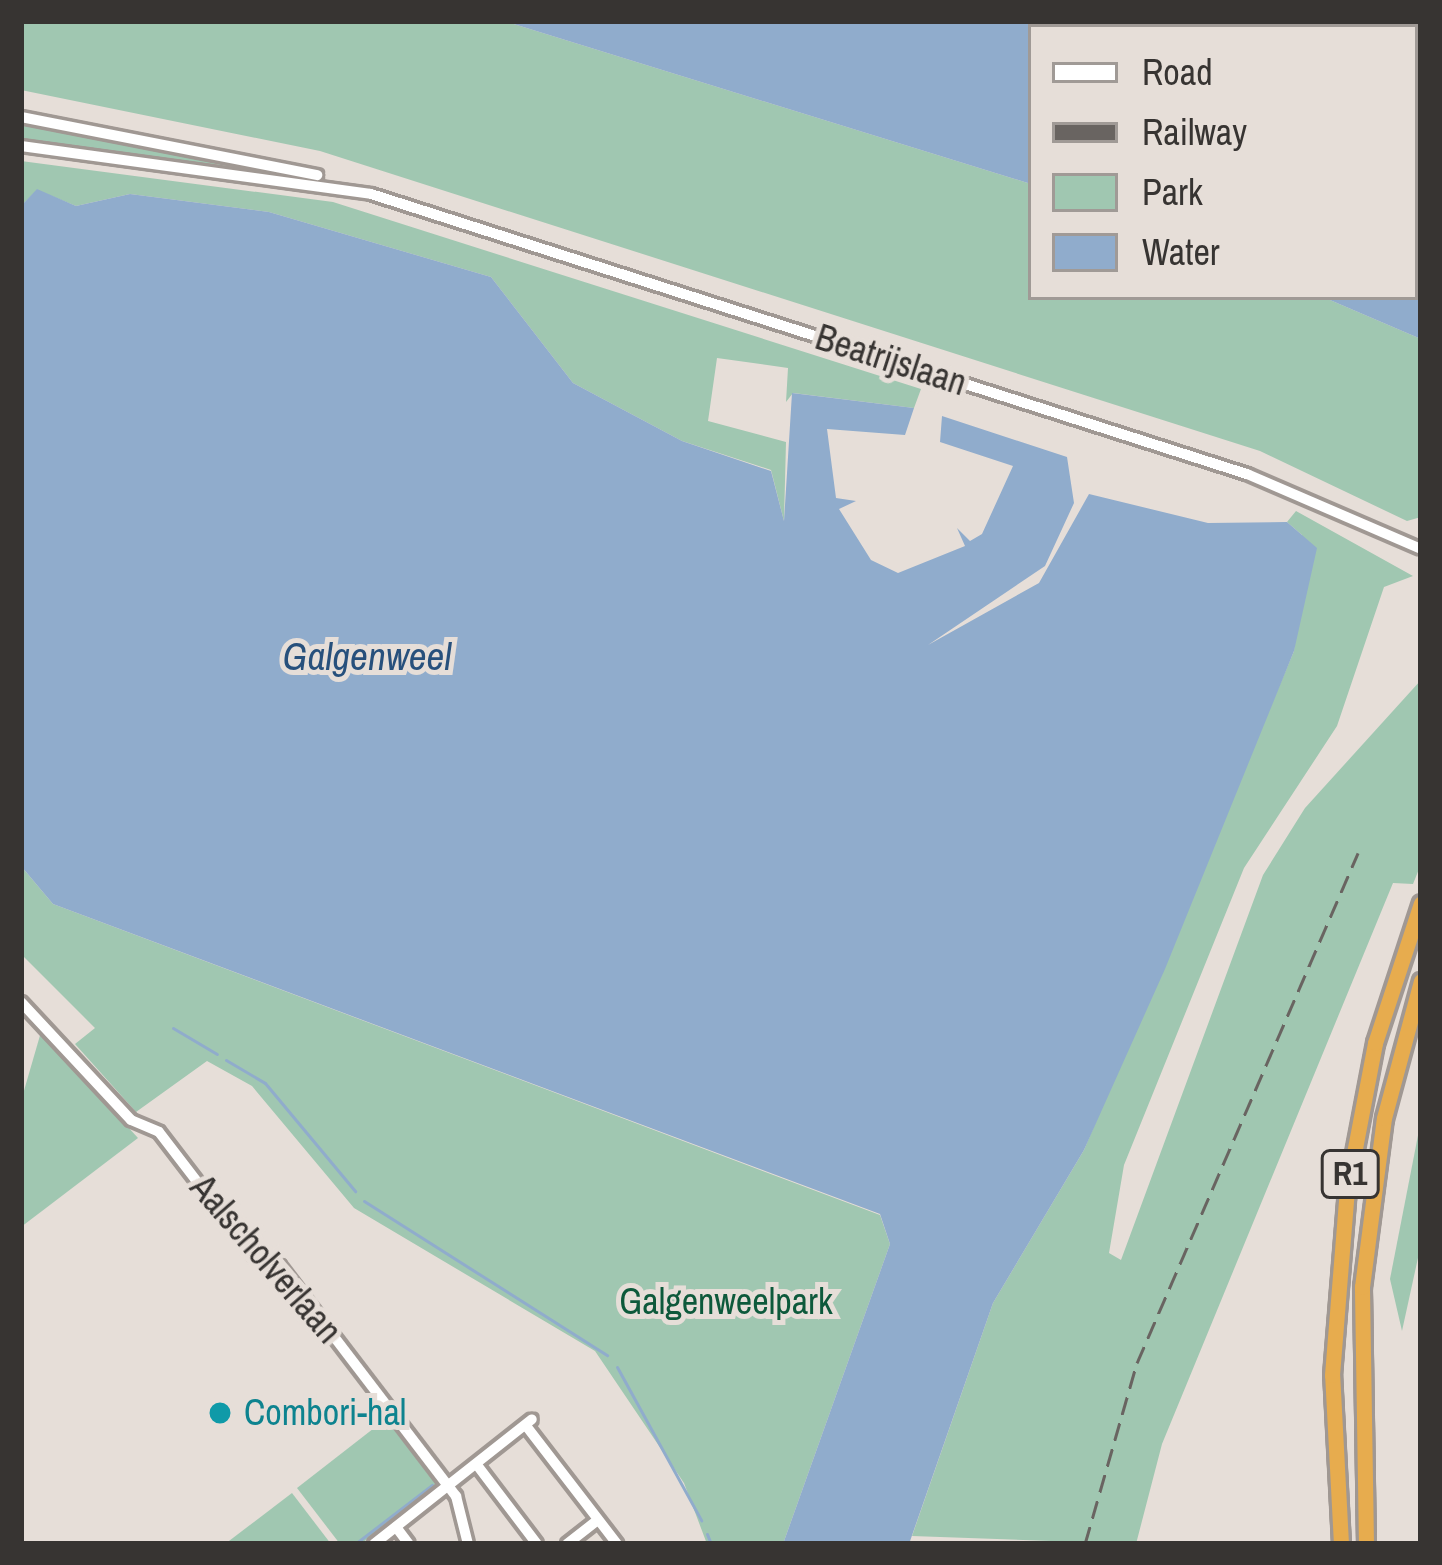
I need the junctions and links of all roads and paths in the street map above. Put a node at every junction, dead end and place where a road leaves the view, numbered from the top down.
1 (21, 117) edge
2 (21, 146) edge
3 (354, 189) junction
4 (1421, 549) edge
5 (1421, 903) edge
6 (1421, 981) edge
7 (21, 1003) edge
8 (477, 1465) junction
9 (449, 1487) junction
10 (595, 1522) junction
11 (396, 1527) junction
12 (374, 1544) edge
13 (409, 1544) edge
14 (468, 1544) edge
15 (537, 1544) edge
16 (567, 1544) edge
17 (617, 1544) edge
18 (1341, 1544) edge
19 (1368, 1544) edge

1 - 3 street, Beatrijslaan
2 - 3 street, Beatrijslaan
3 - 4 street, Beatrijslaan
5 - 18 highway, R1
6 - 19 highway, R1
7 - 9 street, Aalscholverlaan
8 - 9 street
8 - 10 street
8 - 15 street
9 - 11 street
9 - 14 street, Aalscholverlaan
10 - 16 street
10 - 17 street
11 - 12 street
11 - 13 street

